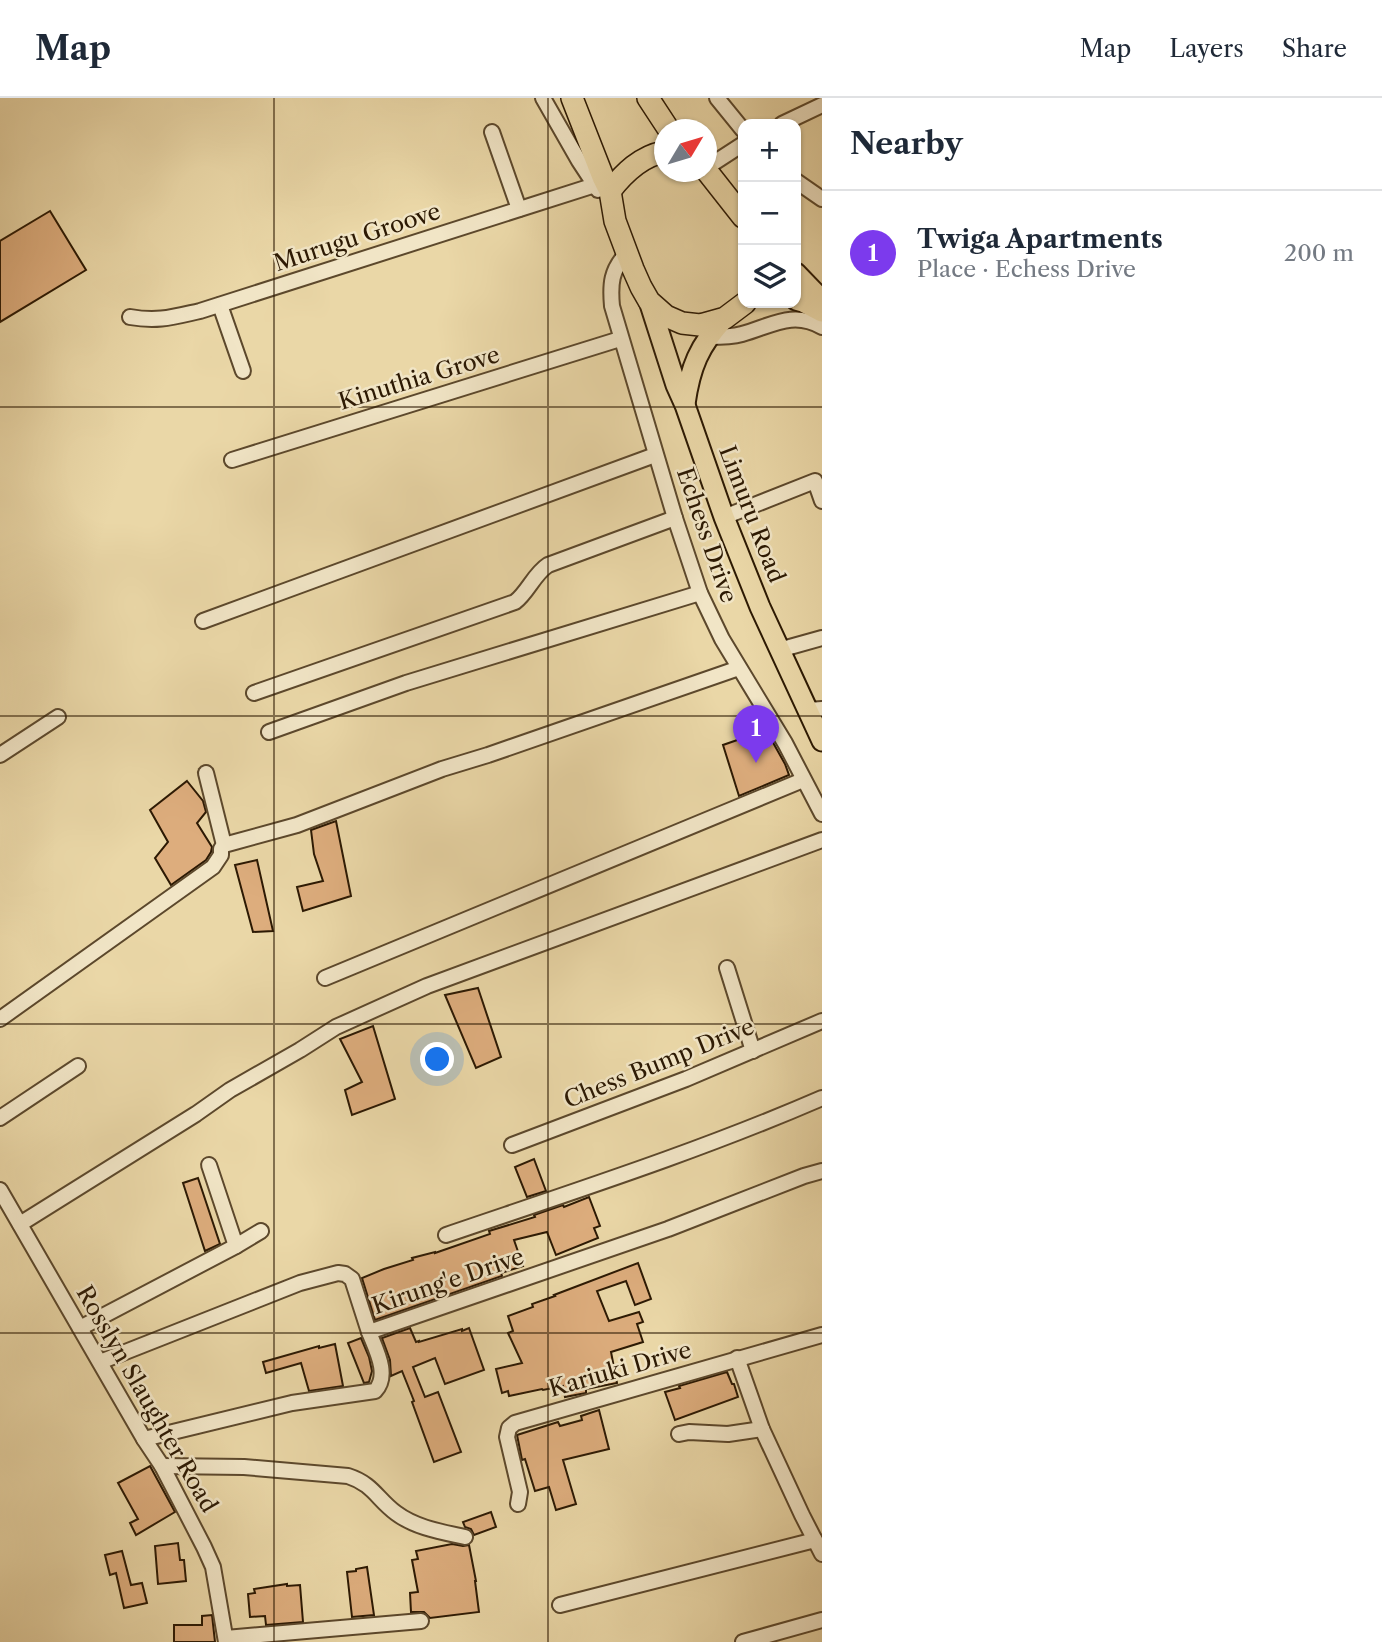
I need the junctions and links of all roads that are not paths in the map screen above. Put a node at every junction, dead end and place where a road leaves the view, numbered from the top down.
1 (543, 98) edge
2 (572, 98) edge
3 (648, 98) edge
4 (717, 98) edge
5 (822, 105) edge
6 (662, 119) edge
7 (793, 119) edge
8 (738, 125) edge
9 (492, 132) dead end
10 (738, 147) edge
11 (654, 155) edge
12 (717, 162) edge
13 (716, 182) edge
14 (797, 182) edge
15 (606, 196) junction
16 (822, 199) edge
17 (519, 209) junction
18 (738, 211) edge
19 (627, 253) junction
20 (801, 278) edge
21 (822, 300) edge
22 (649, 301) junction
23 (801, 301) edge
24 (219, 305) junction
25 (740, 308) edge
26 (822, 312) edge
27 (130, 317) dead end
28 (725, 318) junction
29 (822, 327) edge
30 (709, 337) junction
31 (620, 338) junction
32 (243, 371) dead end
33 (685, 405) junction
34 (656, 455) junction
35 (232, 460) dead end
36 (818, 479) edge
37 (822, 501) edge
38 (724, 517) junction
39 (675, 519) junction
40 (700, 593) junction
41 (203, 621) dead end
42 (822, 638) edge
43 (779, 650) junction
44 (739, 668) junction
45 (254, 694) dead end
46 (815, 710) edge
47 (58, 717) dead end
48 (269, 732) dead end
49 (822, 741) edge
50 (0, 755) edge
51 (206, 773) dead end
52 (803, 780) junction
53 (822, 814) edge
54 (822, 840) edge
55 (224, 845) junction
56 (727, 968) dead end
57 (325, 978) dead end
58 (0, 1019) edge
59 (822, 1021) edge
60 (753, 1051) junction
61 (78, 1066) dead end
62 (822, 1098) edge
63 (0, 1118) edge
64 (512, 1145) dead end
65 (209, 1165) dead end
66 (822, 1171) edge
67 (0, 1189) edge
68 (20, 1224) junction
69 (261, 1231) dead end
70 (446, 1235) dead end
71 (236, 1246) junction
72 (80, 1328) junction
73 (369, 1332) junction
74 (822, 1335) edge
75 (737, 1359) junction
76 (100, 1362) junction
77 (762, 1429) junction
78 (679, 1434) dead end
79 (144, 1439) junction
80 (162, 1466) junction
81 (517, 1504) dead end
82 (465, 1536) dead end
83 (815, 1540) junction
84 (822, 1554) edge
85 (560, 1605) dead end
86 (822, 1620) edge
87 (421, 1621) dead end
88 (226, 1640) edge
89 (743, 1642) edge

1 - 15 street
2 - 15 highway
3 - 6 highway
4 - 8 street
5 - 7 street
9 - 17 street
10 - 12 street
11 - 15 highway
13 - 18 highway
14 - 16 street
15 - 17 street, Murugu Groove
15 - 19 highway
17 - 24 street, Murugu Groove
19 - 22 highway
19 - 31 street, Echess Drive
20 - 21 main road
22 - 28 highway
22 - 33 main road, Limuru Road
23 - 26 main road
24 - 27 street, Murugu Groove
24 - 32 street
25 - 28 highway
28 - 30 main road
29 - 30 street
30 - 33 main road
31 - 34 street, Echess Drive
31 - 35 street, Kinuthia Grove
33 - 38 main road, Limuru Road
34 - 39 street, Echess Drive
34 - 41 street
36 - 37 street
36 - 38 street
38 - 43 main road, Limuru Road
39 - 40 street, Echess Drive
39 - 45 street
40 - 44 street, Echess Drive
40 - 48 street
42 - 43 street
43 - 46 main road, Limuru Road
44 - 52 street, Echess Drive
44 - 55 street
46 - 49 main road, Limuru Road
47 - 50 street
51 - 55 street
52 - 53 street, Echess Drive
52 - 57 street
54 - 68 street
55 - 58 street
56 - 60 street
59 - 60 street, Chess Bump Drive
60 - 64 street, Chess Bump Drive
61 - 63 street
62 - 70 street, Kirung'e Drive
65 - 71 street
66 - 73 street, Kirung'e Drive
67 - 68 street, Rosslyn Slaughter Road
68 - 72 street, Rosslyn Slaughter Road
69 - 71 street
71 - 72 street
72 - 76 street, Rosslyn Slaughter Road
73 - 76 street
73 - 79 street, Kirung'e Drive
74 - 75 street, Kariuki Drive
75 - 77 street
75 - 81 street, Kariuki Drive
76 - 79 street, Rosslyn Slaughter Road
77 - 78 street
77 - 83 street
79 - 80 street, Rosslyn Slaughter Road
80 - 82 street
80 - 88 street, Rosslyn Slaughter Road
83 - 84 street
83 - 85 street
86 - 89 street
87 - 88 street

